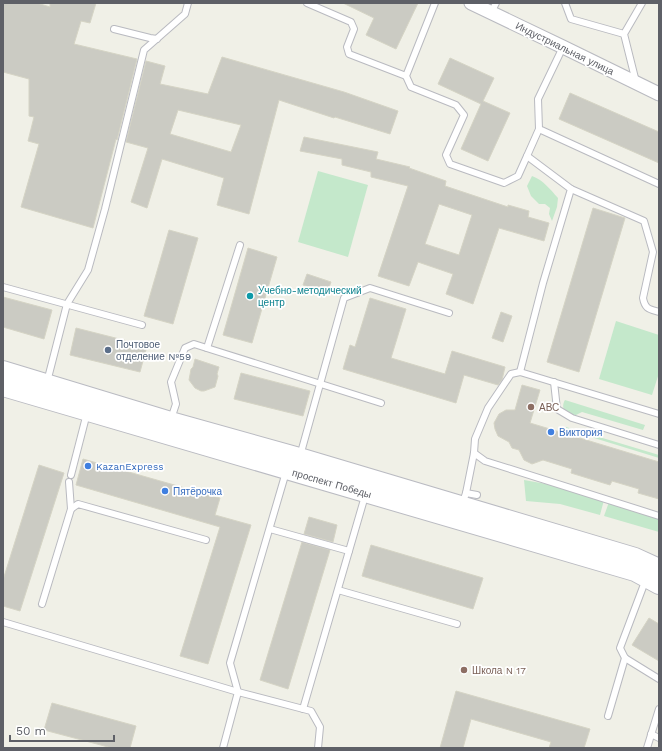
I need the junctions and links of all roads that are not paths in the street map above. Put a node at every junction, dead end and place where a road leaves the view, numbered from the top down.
1 (188, 3) edge
2 (307, 3) edge
3 (436, 3) edge
4 (470, 3) edge
5 (564, 3) edge
6 (642, 3) edge
7 (493, 8) edge
8 (114, 29) dead end
9 (624, 34) junction
10 (157, 39) junction
11 (563, 47) junction
12 (406, 76) junction
13 (637, 83) junction
14 (659, 94) edge
15 (538, 129) junction
16 (527, 156) junction
17 (659, 184) edge
18 (571, 189) junction
19 (240, 245) dead end
20 (3, 287) edge
21 (67, 304) junction
22 (659, 312) edge
23 (449, 313) dead end
24 (142, 325) dead end
25 (207, 348) junction
26 (3, 370) edge
27 (520, 372) junction
28 (554, 382) junction
29 (320, 383) junction
30 (46, 384) junction
31 (3, 387) edge
32 (381, 403) dead end
33 (87, 411) junction
34 (659, 414) edge
35 (171, 420) junction
36 (659, 445) edge
37 (474, 453) junction
38 (299, 457) junction
39 (286, 470) junction
40 (71, 475) dead end
41 (69, 482) dead end
42 (366, 494) junction
43 (477, 495) dead end
44 (464, 499) junction
45 (71, 509) junction
46 (659, 516) edge
47 (270, 529) junction
48 (206, 540) dead end
49 (349, 551) junction
50 (655, 577) edge
51 (338, 590) junction
52 (42, 604) dead end
53 (3, 622) edge
54 (457, 624) dead end
55 (625, 658) junction
56 (659, 679) edge
57 (238, 692) junction
58 (302, 709) junction
59 (659, 709) edge
60 (608, 716) dead end
61 (651, 734) junction
62 (659, 738) edge
63 (223, 748) edge
64 (318, 748) edge
65 (647, 748) edge

1 - 10 lane
2 - 12 lane
3 - 12 lane
4 - 7 street, Индустриальная улица
5 - 9 lane
6 - 9 lane
7 - 11 street, Индустриальная улица
8 - 10 lane
9 - 13 lane
10 - 21 lane
11 - 13 street, Индустриальная улица
11 - 15 lane
12 - 16 lane
13 - 14 street, Индустриальная улица
15 - 16 lane
15 - 17 lane
16 - 18 lane
18 - 22 lane
18 - 27 lane
19 - 25 lane
20 - 21 lane
21 - 24 lane
21 - 30 lane
23 - 29 lane
25 - 29 lane
25 - 35 lane
26 - 30 main road, проспект Победы
27 - 28 lane
27 - 37 lane
28 - 34 lane
28 - 36 lane
29 - 32 lane
29 - 38 lane
30 - 35 main road, проспект Победы
31 - 33 main road, проспект Победы
33 - 39 main road, проспект Победы
33 - 40 lane
35 - 38 main road, проспект Победы
37 - 44 lane
37 - 46 lane
38 - 44 main road, проспект Победы
39 - 42 main road, проспект Победы
39 - 47 lane
41 - 45 lane
42 - 49 lane
42 - 50 main road, проспект Победы
43 - 44 lane
44 - 50 main road, проспект Победы
45 - 48 lane
45 - 52 lane
47 - 49 lane
47 - 57 lane
49 - 51 lane
50 - 55 lane
51 - 54 lane
51 - 58 lane
53 - 57 lane
55 - 56 lane
55 - 60 lane
57 - 58 lane
57 - 63 lane
58 - 64 lane
59 - 61 lane
61 - 62 lane
61 - 65 lane

